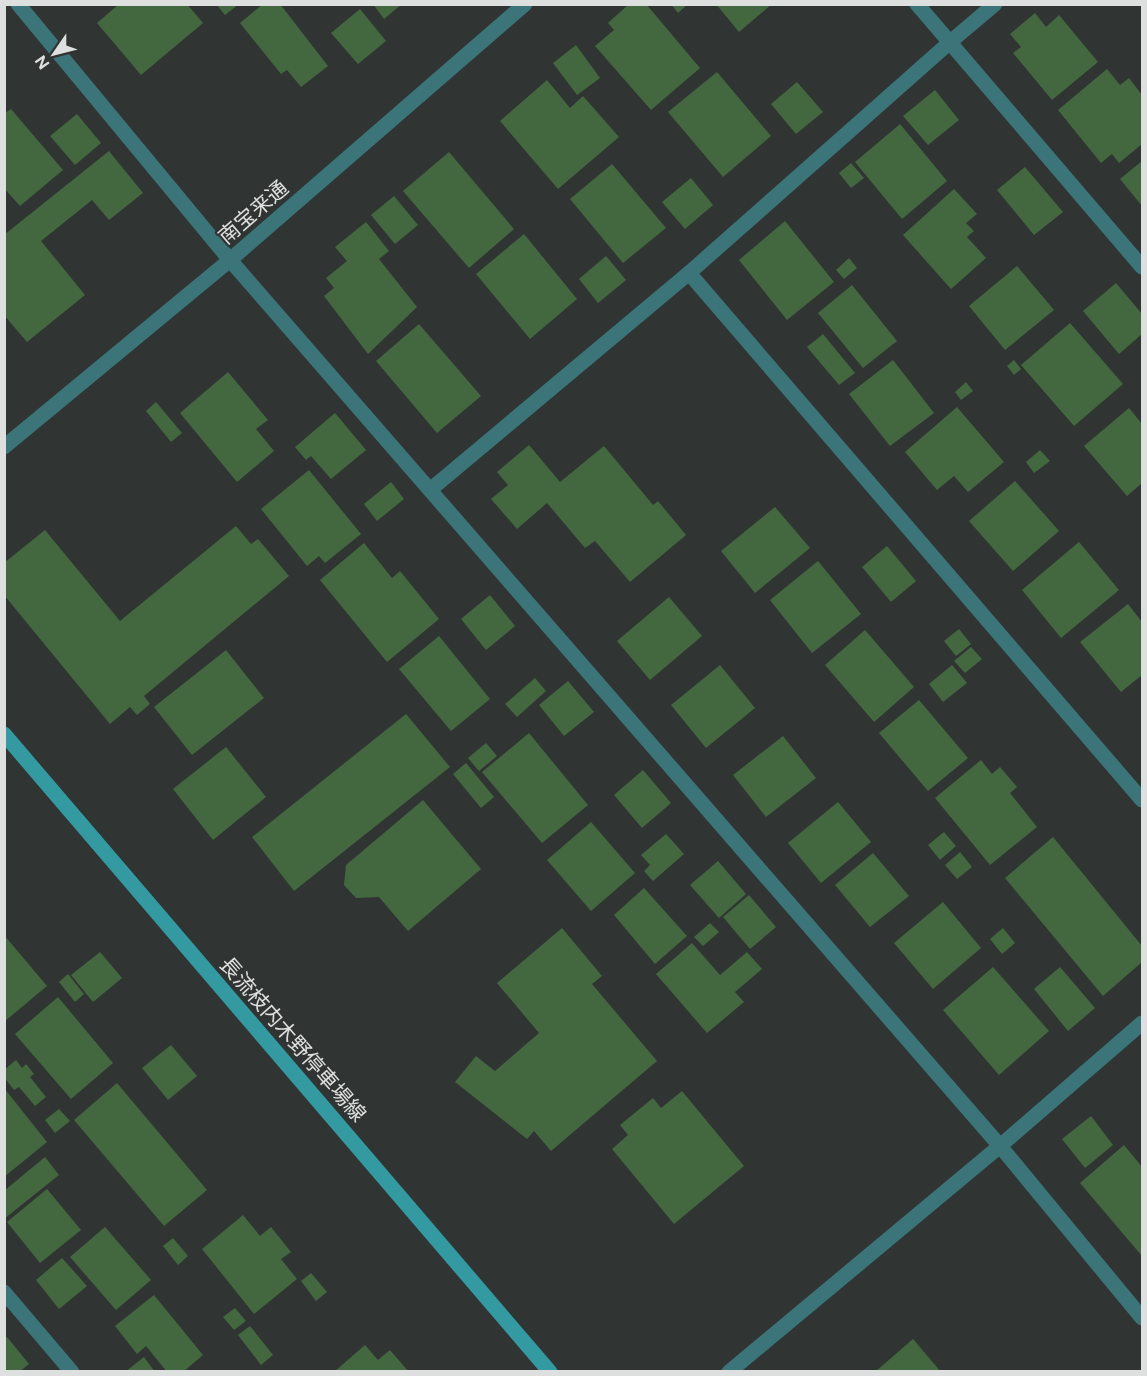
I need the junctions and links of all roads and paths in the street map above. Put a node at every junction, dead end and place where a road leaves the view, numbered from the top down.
1 (525, 4) edge
2 (917, 4) edge
3 (995, 4) edge
4 (23, 6) edge
5 (949, 43) junction
6 (230, 260) junction
7 (1143, 267) edge
8 (689, 273) junction
9 (4, 447) edge
10 (430, 490) junction
11 (4, 734) edge
12 (1143, 800) edge
13 (1143, 1023) edge
14 (1000, 1146) junction
15 (4, 1292) edge
16 (1143, 1318) edge
17 (72, 1371) edge
18 (550, 1371) edge
19 (729, 1371) edge

1 - 6 street, 南宝来通
2 - 5 street
3 - 5 street
4 - 6 street
5 - 7 street
5 - 8 street
6 - 9 street, 南宝来通
6 - 10 street
8 - 10 street
8 - 12 street
10 - 14 street
11 - 18 main road, 長流枝内木野停車場線
13 - 14 street
14 - 16 street
14 - 19 street
15 - 17 street

